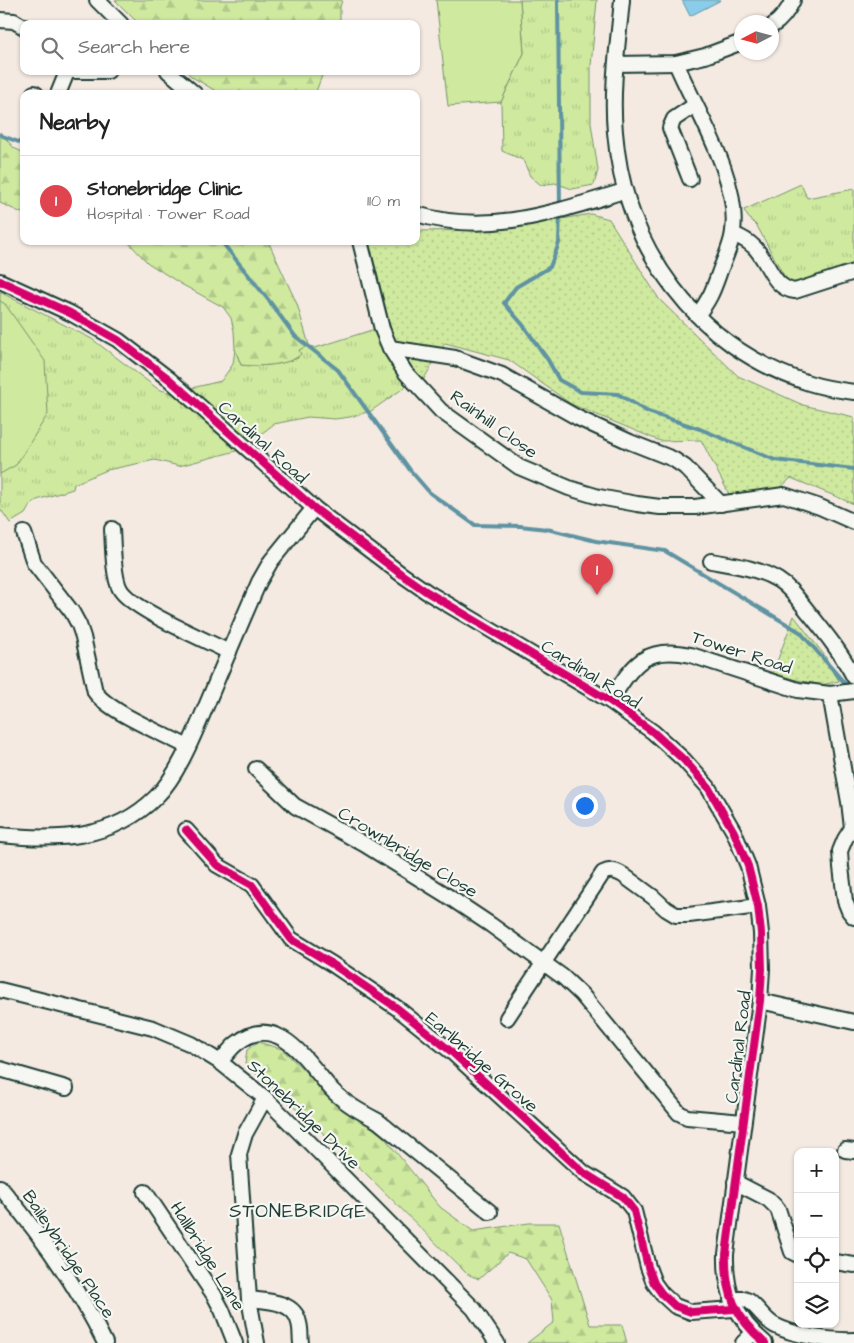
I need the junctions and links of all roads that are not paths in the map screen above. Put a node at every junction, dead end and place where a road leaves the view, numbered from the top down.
1 (98, 0) edge
2 (622, 0) edge
3 (793, 0) edge
4 (0, 20) edge
5 (117, 20) edge
6 (779, 21) edge
7 (20, 25) edge
8 (734, 45) edge
9 (676, 63) junction
10 (616, 64) junction
11 (66, 75) edge
12 (173, 75) edge
13 (60, 90) edge
14 (190, 90) edge
15 (695, 105) junction
16 (690, 179) dead end
17 (624, 191) junction
18 (420, 215) edge
19 (733, 234) junction
20 (361, 245) edge
21 (854, 272) edge
22 (0, 280) edge
23 (697, 315) junction
24 (390, 348) junction
25 (854, 392) edge
26 (721, 504) junction
27 (314, 508) junction
28 (854, 522) edge
29 (112, 528) dead end
30 (24, 533) dead end
31 (711, 561) dead end
32 (229, 652) junction
33 (854, 677) edge
34 (854, 690) edge
35 (830, 694) junction
36 (610, 701) junction
37 (188, 747) junction
38 (256, 769) dead end
39 (853, 828) edge
40 (186, 830) dead end
41 (0, 835) edge
42 (758, 906) junction
43 (854, 917) edge
44 (544, 963) junction
45 (0, 990) edge
46 (760, 1001) junction
47 (507, 1018) dead end
48 (854, 1022) edge
49 (220, 1062) junction
50 (0, 1070) edge
51 (66, 1088) dead end
52 (265, 1098) junction
53 (743, 1122) junction
54 (735, 1182) junction
55 (0, 1186) edge
56 (145, 1192) dead end
57 (490, 1212) dead end
58 (794, 1253) edge
59 (839, 1263) edge
60 (854, 1265) edge
61 (249, 1298) junction
62 (733, 1304) junction
63 (748, 1338) edge
64 (854, 1340) edge
65 (105, 1343) edge
66 (235, 1343) edge
67 (257, 1343) edge
68 (301, 1343) edge
69 (498, 1343) edge
70 (765, 1343) edge

1 - 5 street
2 - 10 street
3 - 6 street
4 - 7 street
8 - 9 street
9 - 10 street
9 - 15 street
10 - 17 street
11 - 13 street
12 - 14 street
15 - 16 street
15 - 19 street
17 - 18 street
17 - 23 street
19 - 21 street
19 - 23 street
20 - 24 street, Rainhill Close
22 - 27 street, Cardinal Road
23 - 25 street
24 - 26 street
24 - 26 street, Rainhill Close
26 - 28 street, Rainhill Close
27 - 32 street, Cardinal Road
27 - 36 street, Cardinal Road
29 - 32 street
30 - 37 street
31 - 33 street
32 - 37 street, Cardinal Road
34 - 35 street, Tower Road
35 - 36 street, Tower Road
35 - 39 street
36 - 42 street, Cardinal Road
37 - 41 street, Cardinal Road
38 - 44 street, Crownbridge Close
39 - 43 street
40 - 62 street, Earlbridge Grove
42 - 44 street
42 - 46 street, Cardinal Road
44 - 47 street
44 - 53 street, Crownbridge Close
45 - 49 street, Stonebridge Drive
46 - 48 street
46 - 53 street, Cardinal Road
49 - 52 street, Stonebridge Drive
49 - 57 street
50 - 51 street
52 - 61 street
52 - 69 street, Stonebridge Drive
53 - 54 street, Cardinal Road
54 - 58 street
54 - 62 street, Cardinal Road
55 - 65 street, Baileybridge Place
56 - 66 street, Hallbridge Lane
59 - 60 street
61 - 67 street
61 - 68 street
62 - 63 street, Cardinal Road
62 - 64 street
63 - 70 street, Cardinal Road

